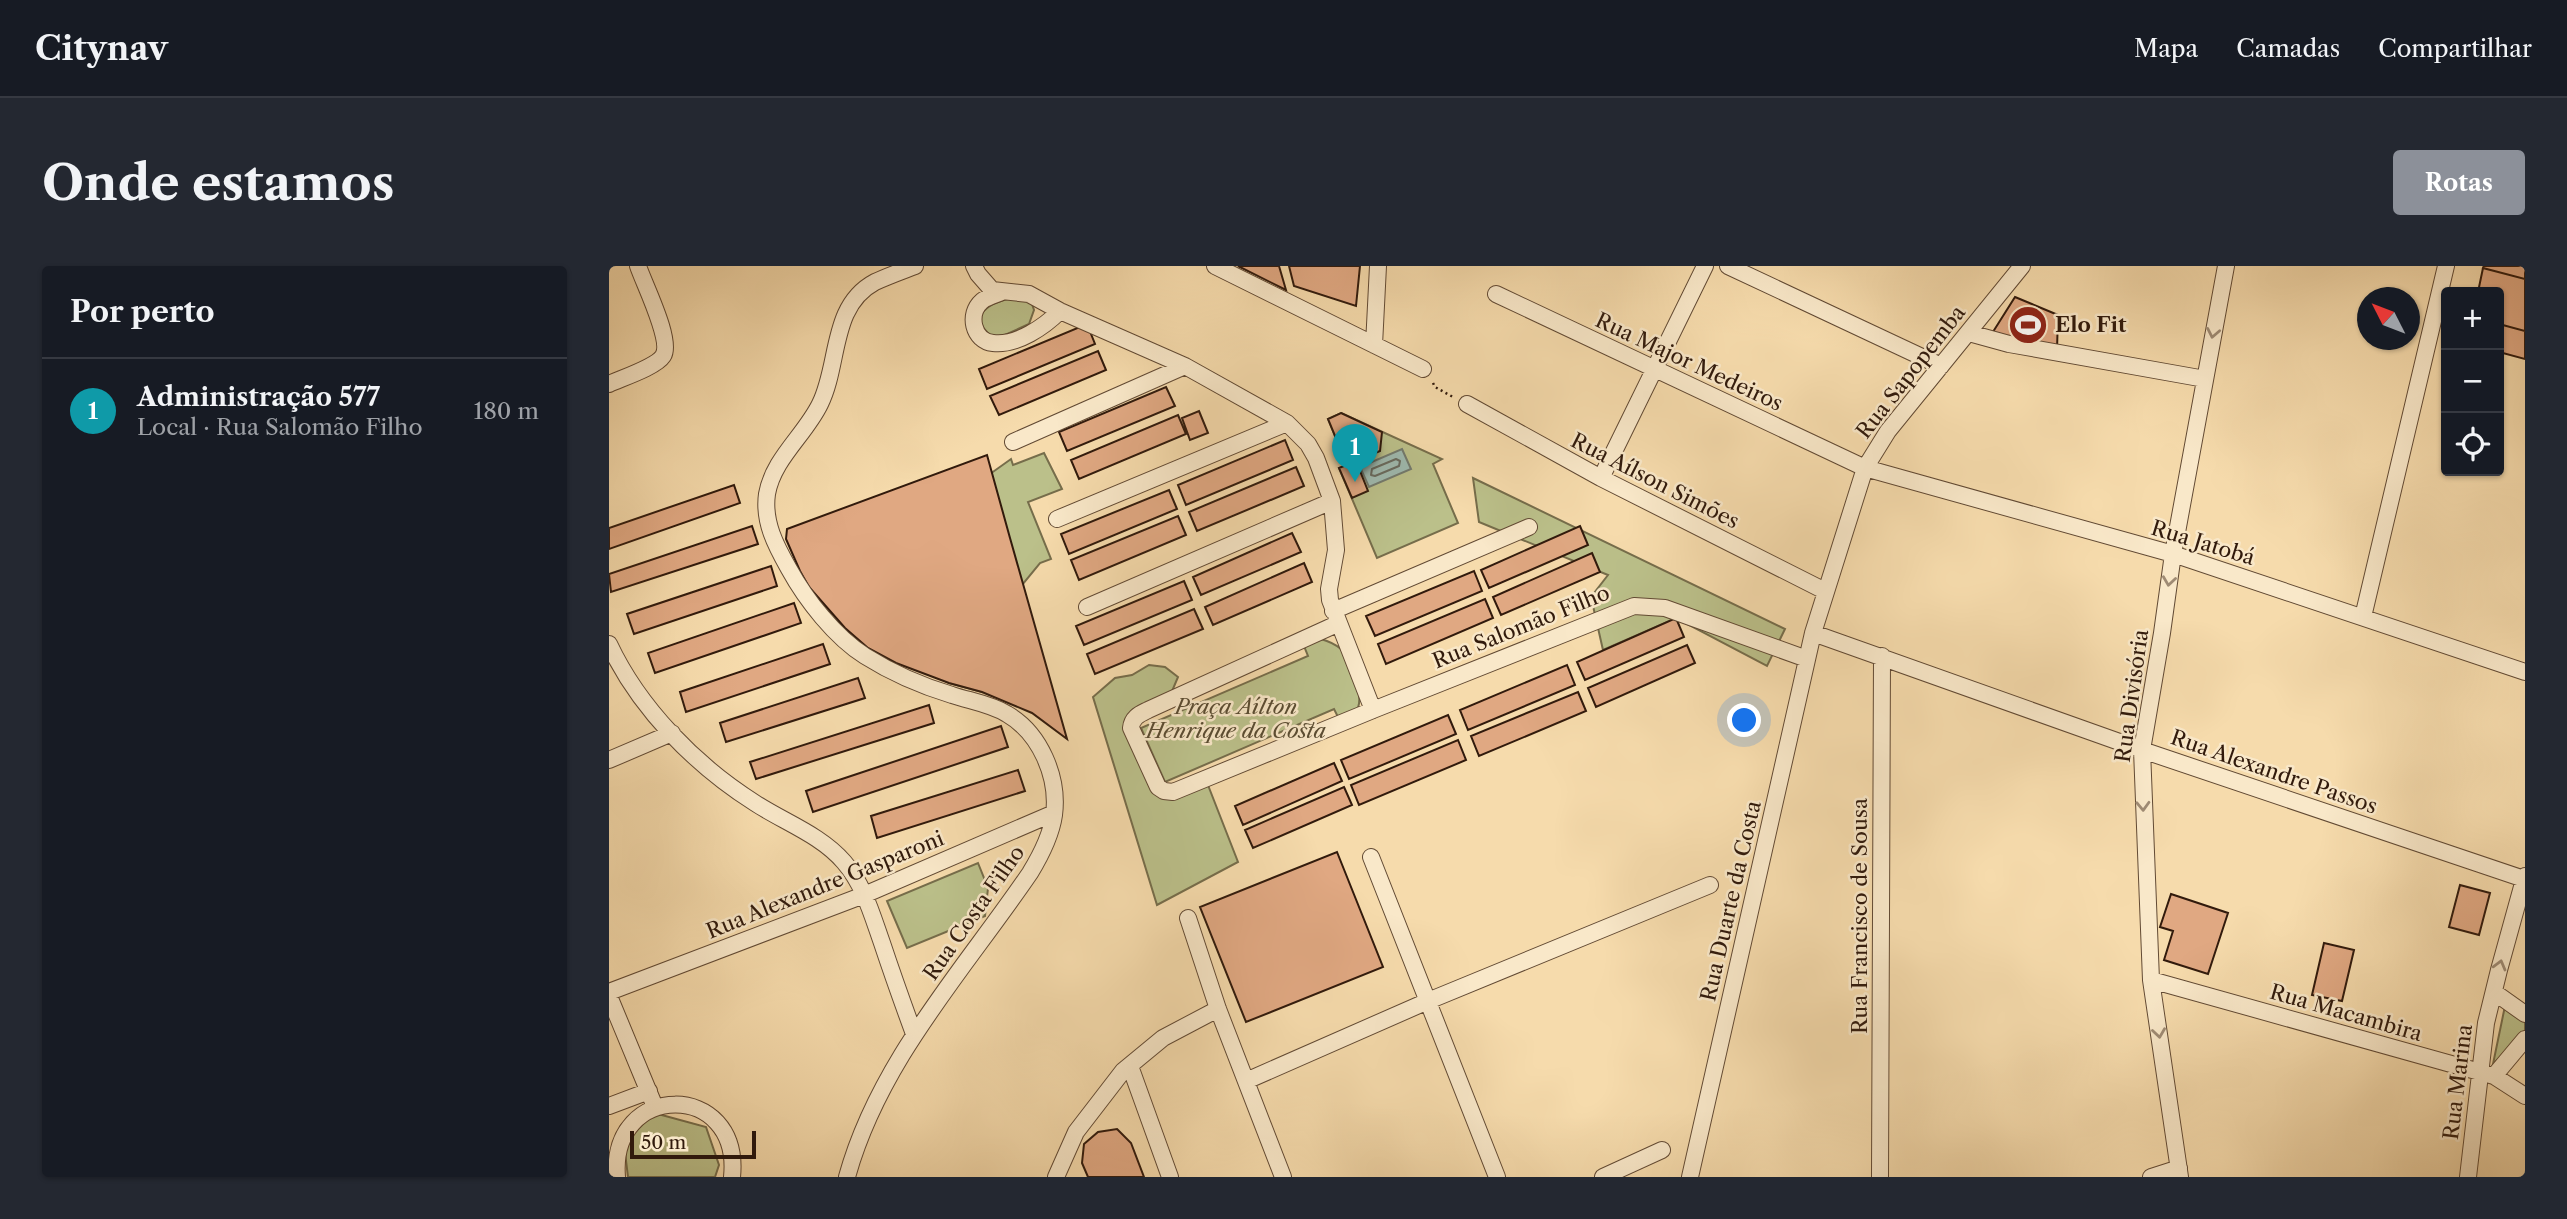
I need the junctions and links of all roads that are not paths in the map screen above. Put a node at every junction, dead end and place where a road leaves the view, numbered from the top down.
1 (638, 266) edge
2 (915, 266) edge
3 (1215, 266) edge
4 (1378, 266) edge
5 (1705, 266) edge
6 (1728, 266) edge
7 (2226, 266) edge
8 (2446, 266) edge
9 (2015, 268) edge
10 (978, 272) edge
11 (1002, 292) junction
12 (1496, 294) dead end
13 (979, 304) junction
14 (1060, 311) junction
15 (1969, 333) junction
16 (1374, 345) junction
17 (1185, 366) junction
18 (1941, 366) junction
19 (1423, 369) dead end
20 (1656, 369) junction
21 (2205, 379) junction
22 (609, 384) edge
23 (1467, 404) dead end
24 (1287, 423) junction
25 (1013, 442) dead end
26 (1865, 468) junction
27 (1601, 478) junction
28 (1332, 501) junction
29 (1057, 519) dead end
30 (1529, 527) dead end
31 (2172, 554) junction
32 (1825, 592) junction
33 (1087, 607) dead end
34 (2363, 617) junction
35 (1335, 618) junction
36 (1813, 634) junction
37 (609, 644) edge
38 (1882, 656) junction
39 (1807, 659) junction
40 (2525, 672) edge
41 (1373, 710) junction
42 (672, 733) junction
43 (2142, 750) junction
44 (609, 760) edge
45 (1054, 813) junction
46 (1371, 857) dead end
47 (2525, 878) edge
48 (1710, 885) dead end
49 (865, 895) junction
50 (1188, 918) dead end
51 (2151, 980) junction
52 (2494, 992) junction
53 (609, 994) edge
54 (1428, 1001) junction
55 (1218, 1009) junction
56 (2525, 1014) edge
57 (914, 1034) junction
58 (2525, 1039) edge
59 (1130, 1066) junction
60 (2486, 1074) junction
61 (1246, 1081) junction
62 (649, 1091) junction
63 (2525, 1096) edge
64 (609, 1106) edge
65 (655, 1107) junction
66 (1662, 1150) dead end
67 (2180, 1173) edge
68 (617, 1177) edge
69 (732, 1177) edge
70 (847, 1177) edge
71 (1056, 1177) edge
72 (1170, 1177) edge
73 (1283, 1177) edge
74 (1497, 1177) edge
75 (1603, 1177) edge
76 (1690, 1177) edge
77 (1880, 1177) edge
78 (2151, 1177) edge
79 (2468, 1177) edge

1 - 22 street
2 - 45 street, Rua Costa Filho
3 - 16 street
4 - 16 street
5 - 20 street
6 - 18 street
7 -> 21 street, Rua Divisória
8 - 34 street
9 - 15 street, Rua Sapopemba
10 - 11 street
10 - 13 street
11 - 13 street
11 - 14 street
12 - 20 street, Rua Major Medeiros
13 - 14 street
14 - 17 street
15 - 18 street, Rua Sapopemba
15 - 21 street
16 - 19 street
17 - 24 street
17 - 25 street
18 - 26 street, Rua Sapopemba
20 - 26 street, Rua Major Medeiros
20 - 27 street
21 - 31 street, Rua Divisória
23 - 27 street, Rua Aílson Simões
24 - 28 street
24 - 29 street
26 - 31 street, Rua Jatobá
26 - 32 street, Rua Sapopemba
27 - 32 street, Rua Aílson Simões
28 - 33 street
28 - 35 street
30 - 35 street, Rua Salomão Filho
31 - 34 street, Rua Jatobá
31 -> 43 street, Rua Divisória
32 - 36 street, Rua Sapopemba
34 - 40 street, Rua Jatobá
35 - 41 street
35 - 41 street, Rua Salomão Filho
36 - 38 street, Rua Alexandre Passos
36 - 39 street, Rua Duarte da Costa
37 - 42 street
38 - 43 street, Rua Alexandre Passos
38 - 77 street, Rua Francisco de Sousa
39 - 41 street, Rua Salomão Filho
39 - 76 street, Rua Duarte da Costa
42 - 44 street
42 - 49 street
43 - 47 street, Rua Alexandre Passos
43 -> 51 street, Rua Divisória
45 - 49 street, Rua Alexandre Gasparoni
45 - 57 street, Rua Costa Filho
46 - 54 street
52 -> 47 street, Rua Marina
48 - 54 street
49 - 53 street, Rua Alexandre Gasparoni
49 - 57 street
50 - 55 street
51 - 60 street, Rua Macambira
51 -> 67 street, Rua Divisória
52 - 56 street
52 - 60 street, Rua Marina
53 - 62 street
54 - 61 street
54 - 74 street
55 - 59 street
55 - 61 street
57 - 70 street, Rua Costa Filho
58 - 60 street
59 - 71 street
59 - 72 street
60 - 63 street, Rua Macambira
60 - 79 street, Rua Marina
61 - 73 street
62 - 64 street
62 - 65 street
65 - 68 street
65 - 69 street
66 - 75 street
67 - 78 street

